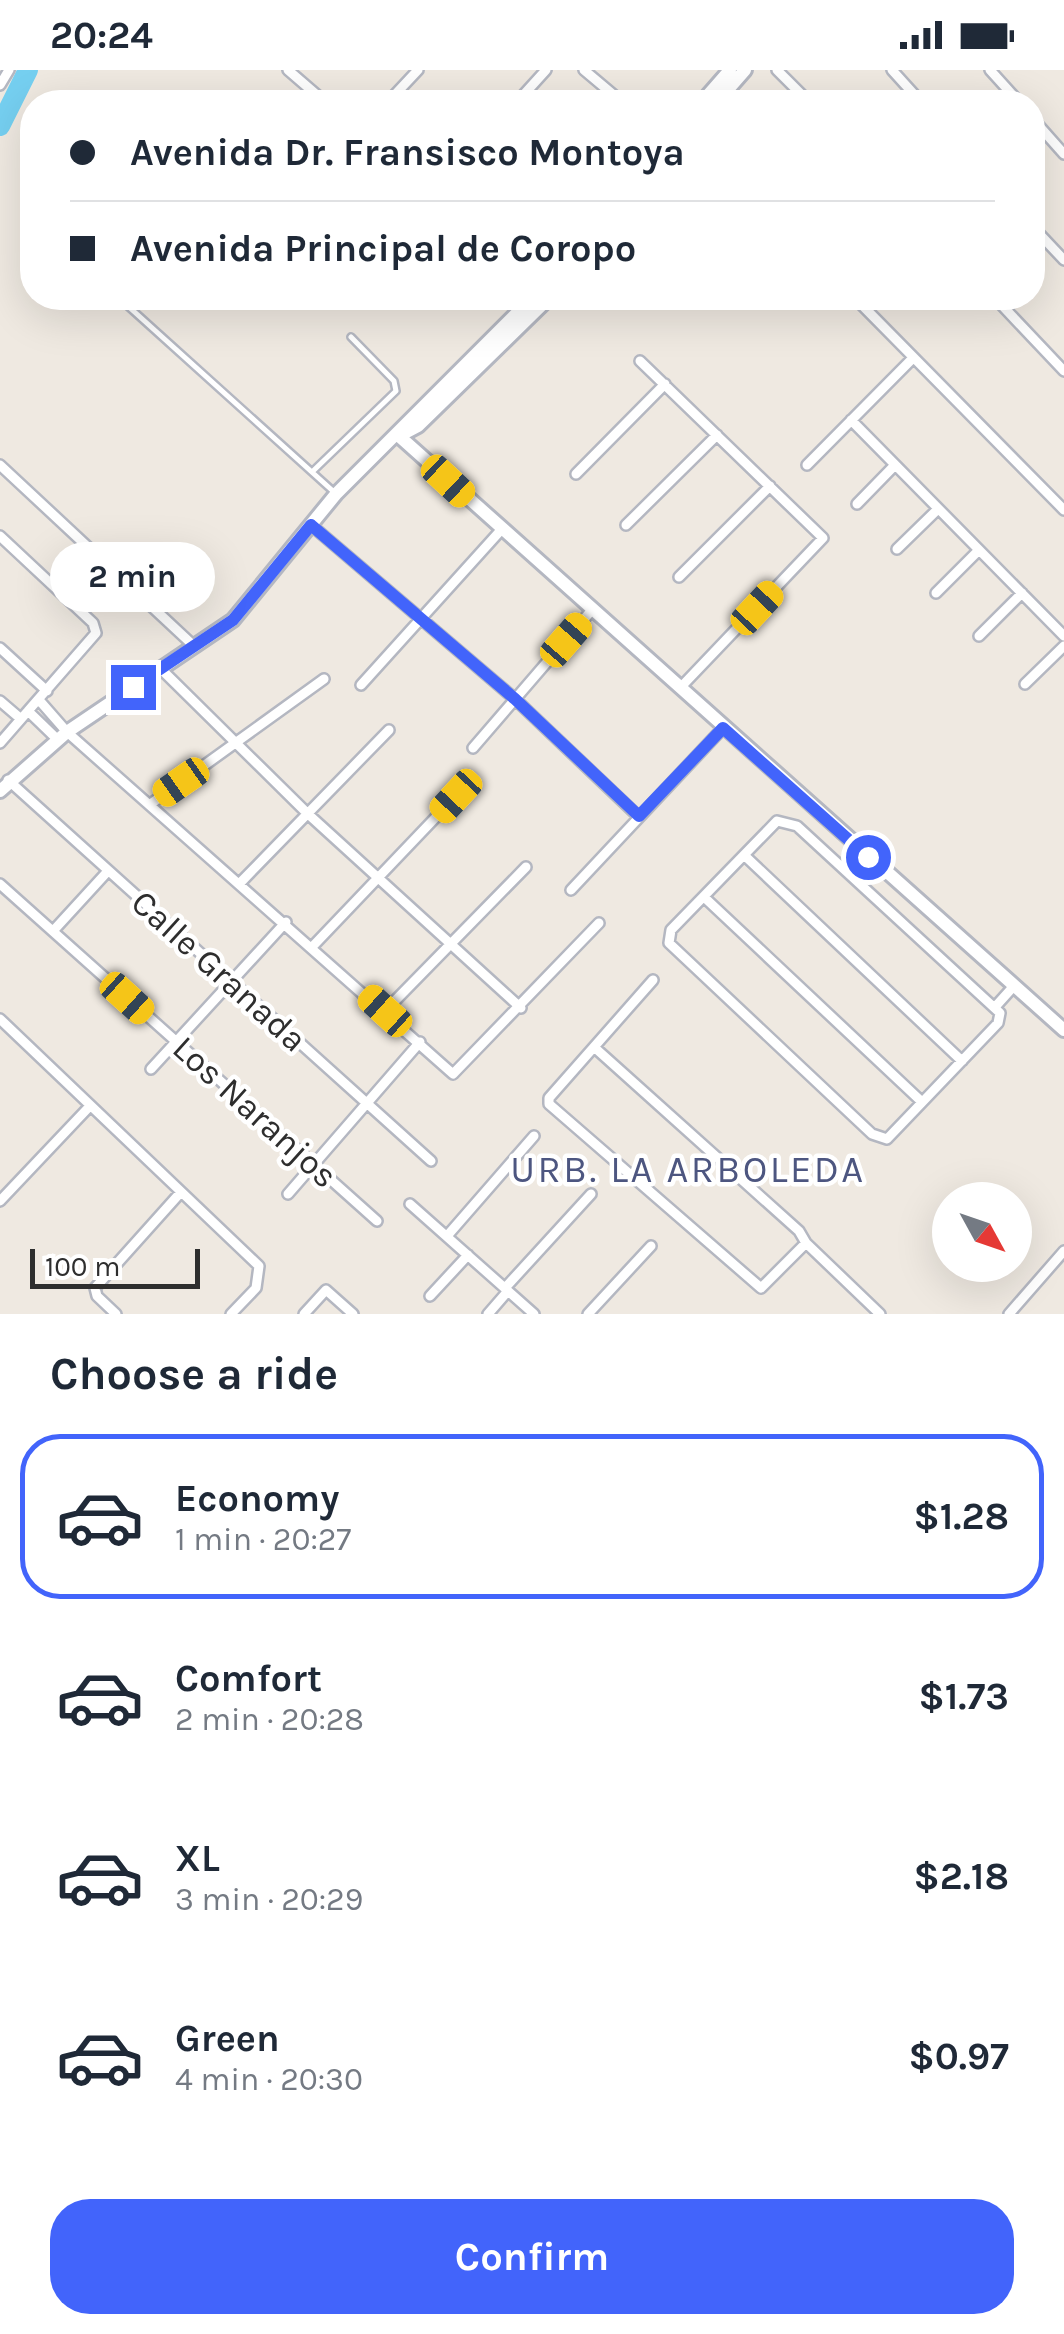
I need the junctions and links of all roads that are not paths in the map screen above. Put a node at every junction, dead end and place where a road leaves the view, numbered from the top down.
1 (9, 70) edge
2 (288, 70) edge
3 (311, 70) edge
4 (418, 70) edge
5 (546, 70) edge
6 (584, 70) edge
7 (730, 70) edge
8 (746, 70) edge
9 (777, 70) edge
10 (892, 70) edge
11 (990, 70) edge
12 (300, 81) junction
13 (0, 84) edge
14 (311, 90) edge
15 (399, 90) edge
16 (528, 90) edge
17 (608, 90) edge
18 (712, 90) edge
19 (728, 90) edge
20 (797, 90) edge
21 (911, 90) edge
22 (1008, 90) edge
23 (1045, 133) edge
24 (1064, 154) edge
25 (1045, 240) edge
26 (1064, 260) edge
27 (133, 310) edge
28 (520, 310) edge
29 (537, 310) edge
30 (866, 310) edge
31 (1007, 310) edge
32 (352, 338) dead end
33 (913, 358) junction
34 (640, 360) dead end
35 (1064, 371) edge
36 (665, 384) junction
37 (850, 420) junction
38 (717, 435) junction
39 (399, 436) junction
40 (894, 464) junction
41 (0, 465) edge
42 (807, 465) dead end
43 (312, 472) junction
44 (576, 474) dead end
45 (770, 486) junction
46 (336, 494) junction
47 (857, 504) dead end
48 (938, 509) junction
49 (1064, 510) edge
50 (311, 525) junction
51 (626, 525) dead end
52 (501, 530) junction
53 (0, 536) edge
54 (897, 550) dead end
55 (979, 550) junction
56 (679, 577) dead end
57 (936, 593) dead end
58 (1022, 593) junction
59 (591, 611) junction
60 (419, 620) junction
61 (979, 636) dead end
62 (1064, 636) edge
63 (1064, 646) edge
64 (195, 647) junction
65 (0, 648) edge
66 (161, 669) junction
67 (324, 679) dead end
68 (1025, 684) dead end
69 (361, 686) dead end
70 (680, 688) junction
71 (47, 690) junction
72 (515, 699) junction
73 (0, 700) edge
74 (38, 700) junction
75 (24, 715) junction
76 (723, 728) junction
77 (389, 730) dead end
78 (62, 735) junction
79 (0, 743) edge
80 (235, 744) junction
81 (472, 748) dead end
82 (4, 786) edge
83 (456, 796) dead end
84 (152, 803) junction
85 (308, 814) junction
86 (639, 816) junction
87 (744, 855) junction
88 (526, 867) dead end
89 (108, 871) junction
90 (378, 879) junction
91 (241, 882) junction
92 (0, 884) edge
93 (571, 890) dead end
94 (704, 897) junction
95 (286, 922) junction
96 (600, 923) dead end
97 (53, 932) junction
98 (451, 944) junction
99 (313, 946) junction
100 (653, 980) dead end
101 (231, 982) junction
102 (1013, 987) junction
103 (994, 1007) junction
104 (521, 1008) junction
105 (385, 1011) junction
106 (1, 1023) edge
107 (1064, 1030) edge
108 (177, 1042) junction
109 (420, 1042) junction
110 (594, 1047) junction
111 (962, 1060) junction
112 (152, 1070) dead end
113 (922, 1102) junction
114 (367, 1104) junction
115 (90, 1107) junction
116 (534, 1136) dead end
117 (431, 1161) dead end
118 (314, 1164) junction
119 (181, 1192) junction
120 (288, 1194) dead end
121 (590, 1194) dead end
122 (0, 1200) edge
123 (410, 1204) dead end
124 (376, 1221) dead end
125 (447, 1236) junction
126 (806, 1244) junction
127 (651, 1246) dead end
128 (1064, 1251) edge
129 (468, 1255) junction
130 (507, 1289) junction
131 (430, 1296) dead end
132 (116, 1314) edge
133 (231, 1314) edge
134 (304, 1314) edge
135 (354, 1314) edge
136 (488, 1314) edge
137 (534, 1314) edge
138 (588, 1314) edge
139 (880, 1314) edge
140 (1008, 1314) edge

1 - 13 street
2 - 12 street
3 - 12 street
4 - 15 street
5 - 16 street
6 - 17 street
7 - 18 main road
8 - 19 main road
9 - 20 street
10 - 21 street
11 - 22 street
12 - 14 street
23 - 24 street
25 - 26 street
27 - 43 lane
28 - 39 main road
29 - 39 main road
30 - 33 street
31 - 35 street
32 - 43 lane
33 - 37 street
33 - 49 street
34 - 36 street
36 - 38 street
36 - 44 street
37 - 40 street
37 - 42 street
38 - 45 street
38 - 51 street
39 - 46 main road
39 - 52 main road
40 - 47 street
40 - 48 street
41 - 64 street
43 - 46 lane
45 - 56 street
45 - 70 street
46 - 50 main road
48 - 54 street
48 - 55 street
50 - 60 street
50 - 64 main road
52 - 59 main road
52 - 60 street
53 - 71 street
55 - 57 street
55 - 58 street
58 - 61 street
58 - 62 street
59 - 70 main road
59 - 72 street
60 - 69 street
60 - 72 street
63 - 68 street
64 - 66 main road
65 - 71 street
66 - 78 main road
66 - 80 street
67 - 80 street
70 - 76 main road
71 - 74 street
72 - 81 street
72 - 86 street
73 - 75 street
74 - 75 street
74 - 78 street
75 - 78 street
75 - 79 street
76 - 86 street
76 - 102 main road
77 - 85 street
78 - 82 main road
78 - 84 street
80 - 84 street
80 - 85 street
82 - 89 street, Calle Granada
83 - 90 street
84 - 91 street
85 - 90 street
85 - 91 street
86 - 93 street
87 - 94 street
87 - 103 street
87 - 111 street
88 - 98 street
89 - 97 street
89 - 101 street, Calle Granada
90 - 98 street
90 - 99 street
91 - 95 street
92 - 97 street, Los Naranjos
94 - 113 street
94 - 113 street
95 - 99 street
95 - 101 street
96 - 104 street
97 - 108 street, Los Naranjos
98 - 104 street
98 - 105 street
99 - 105 street
100 - 110 street
101 - 108 street
101 - 114 street, Calle Granada
102 - 103 street
102 - 107 main road
103 - 111 street
104 - 109 street
105 - 109 street
106 - 115 street
108 - 112 street
108 - 118 street, Los Naranjos
109 - 114 street
110 - 126 street
110 - 126 street
111 - 113 street
114 - 117 street, Calle Granada
114 - 118 street
115 - 119 street
115 - 122 street
116 - 125 street
118 - 120 street
118 - 124 street, Los Naranjos
119 - 132 street
119 - 133 street
121 - 130 street
123 - 125 street
125 - 129 street
126 - 139 street
127 - 138 street
128 - 140 street
129 - 130 street
129 - 131 street
130 - 136 street
130 - 137 street
134 - 135 street

